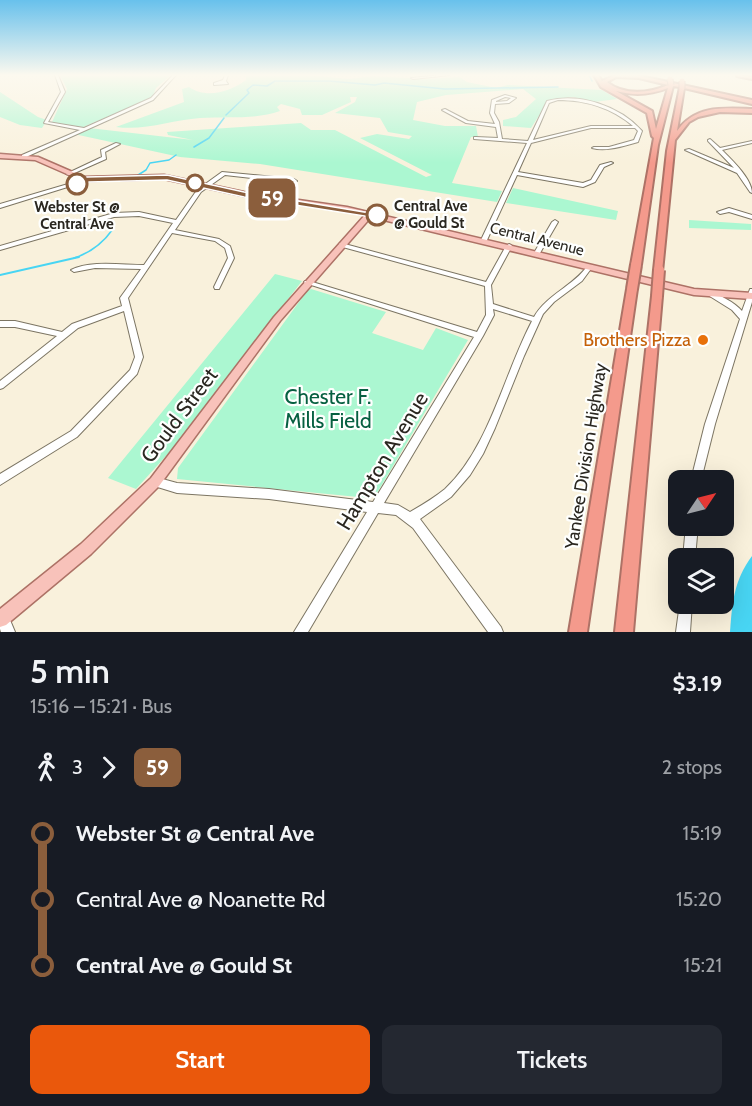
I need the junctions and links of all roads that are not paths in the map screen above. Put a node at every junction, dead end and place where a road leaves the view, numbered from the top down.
1 (57, 104) edge
2 (140, 104) edge
3 (495, 104) edge
4 (547, 104) edge
5 (593, 104) edge
6 (636, 104) edge
7 (664, 104) edge
8 (679, 104) edge
9 (444, 111) dead end
10 (752, 111) edge
11 (498, 126) junction
12 (638, 127) junction
13 (83, 129) junction
14 (477, 138) dead end
15 (656, 138) junction
16 (500, 140) junction
17 (710, 140) dead end
18 (671, 141) junction
19 (530, 142) junction
20 (752, 142) edge
21 (118, 144) dead end
22 (594, 148) dead end
23 (720, 149) junction
24 (687, 150) dead end
25 (0, 156) edge
26 (24, 156) junction
27 (611, 163) dead end
28 (740, 172) junction
29 (516, 173) junction
30 (68, 174) junction
31 (77, 178) junction
32 (87, 180) junction
33 (294, 181) dead end
34 (204, 186) junction
35 (751, 187) edge
36 (54, 190) junction
37 (0, 206) edge
38 (720, 212) dead end
39 (369, 214) junction
40 (752, 218) edge
41 (176, 222) junction
42 (555, 222) dead end
43 (170, 231) junction
44 (484, 240) junction
45 (341, 245) junction
46 (509, 246) junction
47 (0, 249) edge
48 (537, 253) junction
49 (590, 266) junction
50 (144, 267) junction
51 (74, 270) dead end
52 (307, 282) junction
53 (488, 285) junction
54 (217, 287) dead end
55 (712, 294) junction
56 (751, 294) edge
57 (489, 306) junction
58 (125, 309) junction
59 (744, 319) junction
60 (537, 320) junction
61 (0, 324) edge
62 (62, 335) junction
63 (479, 336) junction
64 (0, 386) edge
65 (698, 470) edge
66 (0, 480) edge
67 (155, 482) junction
68 (379, 506) junction
69 (411, 518) junction
70 (685, 614) edge
71 (1, 618) edge
72 (8, 632) edge
73 (301, 632) edge
74 (496, 632) edge
75 (578, 632) edge
76 (624, 632) edge
77 (683, 632) edge

1 - 13 street
2 - 13 street
3 - 11 street
4 - 19 street
5 - 12 street
6 - 15 highway
7 - 15 highway, Yankee Division Highway
8 - 18 highway, bridge
9 - 11 street
10 - 18 highway
11 - 16 street
12 - 19 street
12 - 22 street
13 - 26 street
14 - 16 street
15 - 75 highway, Yankee Division Highway, bridge
16 - 19 street
17 - 23 street
18 - 76 highway, bridge
19 - 29 street
20 - 23 street
21 - 30 street
23 - 28 street
24 - 28 street
25 - 26 main road, Central Avenue
26 - 30 main road, Central Avenue
27 - 29 street
28 - 35 street
29 - 44 street
30 - 31 main road, Central Avenue
31 - 32 main road, Central Avenue
31 - 36 street
32 - 34 main road, Central Avenue
32 - 36 street
33 - 34 street
34 - 39 main road, Central Avenue
34 - 41 street
36 - 37 street
38 - 40 street
39 - 44 main road, Central Avenue
39 - 45 main road, Gould Street
41 - 43 street
41 - 47 street
42 - 48 street
43 - 50 street
43 - 54 street
44 - 46 main road, Central Avenue
45 - 52 main road, Gould Street
45 - 53 street
46 - 48 main road, Central Avenue
46 - 53 street
48 - 49 main road, Central Avenue
49 - 55 main road, Central Avenue
49 - 60 street
50 - 51 street
50 - 58 street
52 - 63 street
52 - 67 main road, Gould Street
53 - 57 street, Hampton Avenue
55 - 56 main road, Central Avenue
55 - 59 street
56 - 59 street
57 - 60 street
57 - 63 street, Hampton Avenue
58 - 62 street
58 - 66 street
59 - 65 street
60 - 69 street
61 - 62 street
62 - 64 street
63 - 68 street, Hampton Avenue
67 - 68 street
67 - 71 main road, Gould Street
68 - 69 street
68 - 73 street, Hampton Avenue
69 - 74 street
70 - 77 street
71 - 72 street

